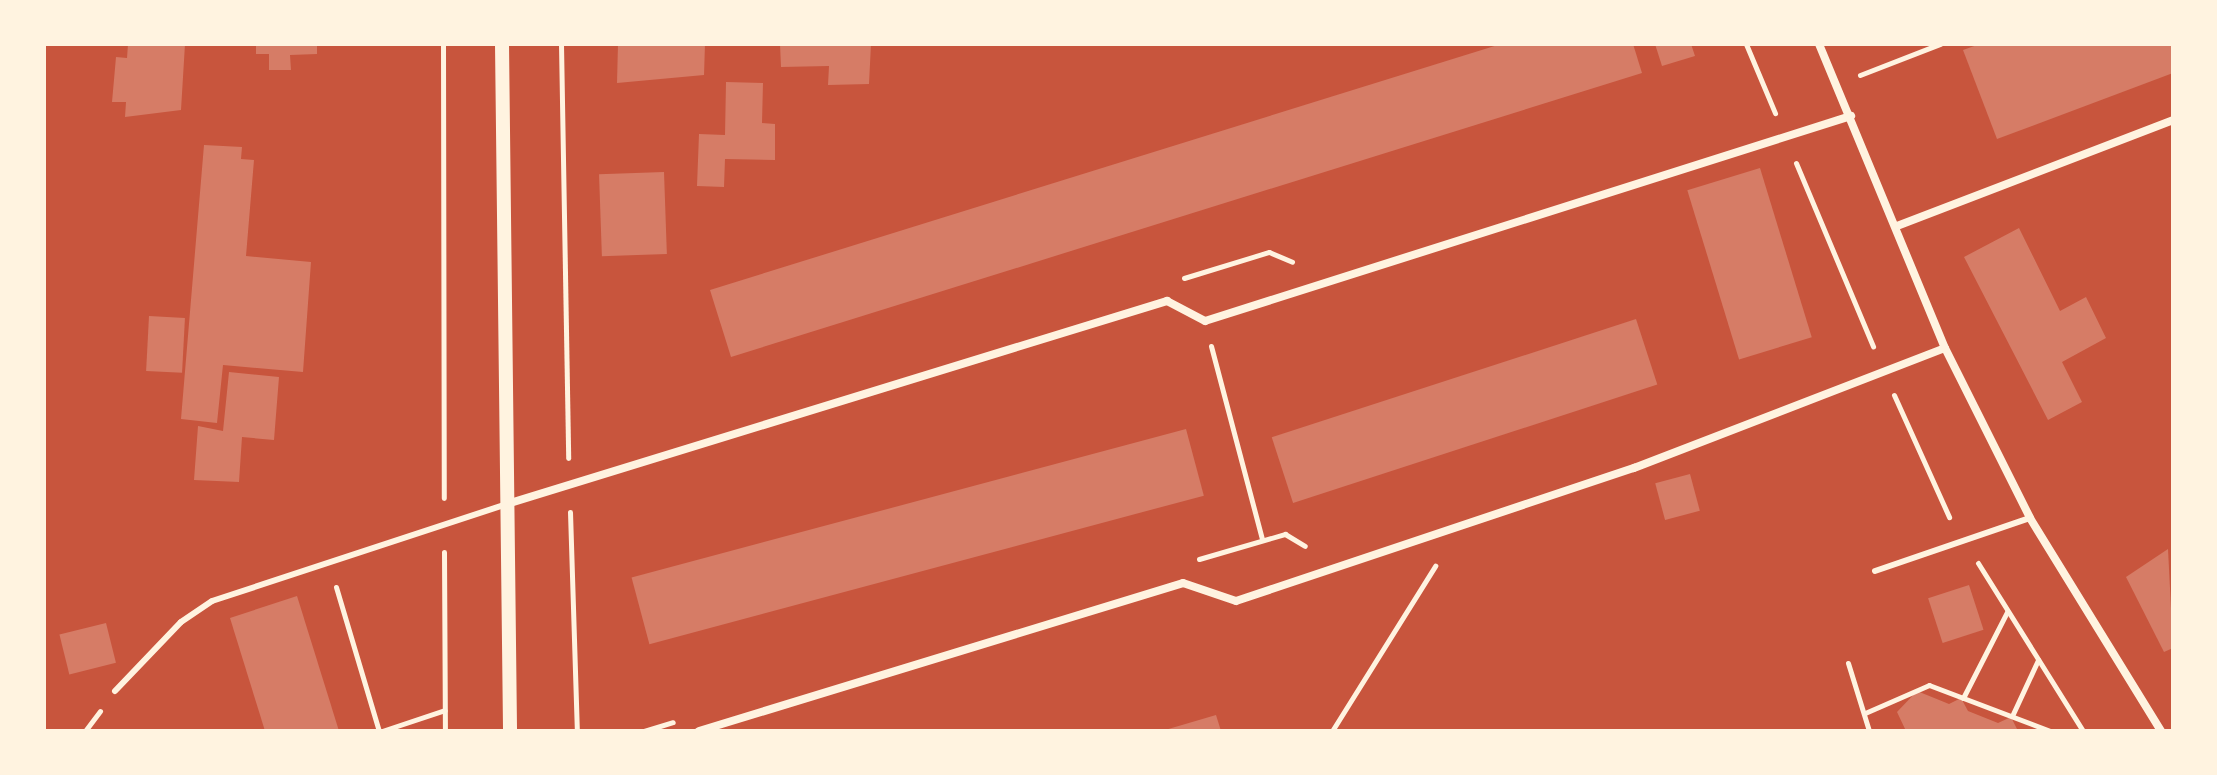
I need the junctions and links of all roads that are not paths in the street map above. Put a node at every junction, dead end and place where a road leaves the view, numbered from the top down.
1 (502, 44) edge
2 (1819, 44) edge
3 (1851, 116) junction
4 (2173, 120) edge
5 (1897, 226) junction
6 (1945, 348) junction
7 (507, 504) junction
8 (2030, 518) junction
9 (1875, 571) dead end
10 (115, 691) dead end
11 (510, 731) edge
12 (699, 731) edge
13 (2161, 731) edge

1 - 7 street
2 - 3 street
3 - 5 street
3 - 7 street
4 - 5 street
5 - 6 street
6 - 8 street
6 - 12 street
7 - 10 lane
7 - 11 street
8 - 9 lane
8 - 13 street

